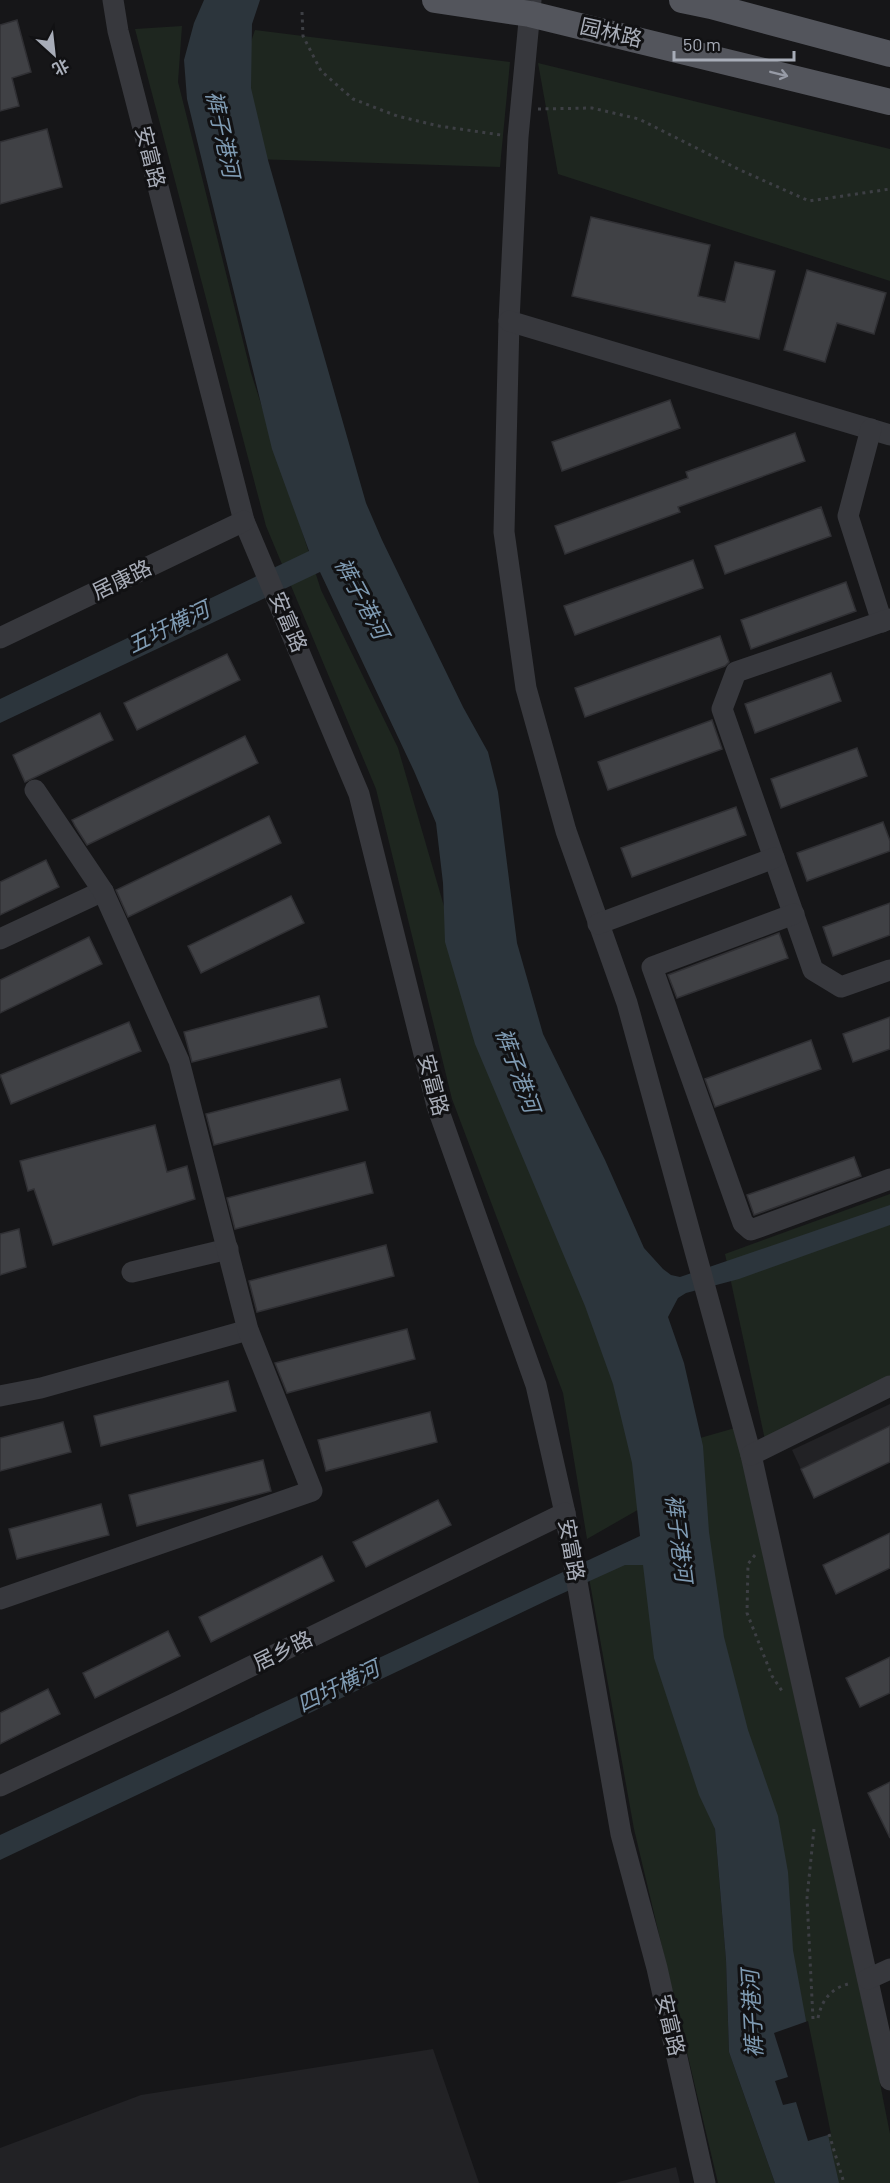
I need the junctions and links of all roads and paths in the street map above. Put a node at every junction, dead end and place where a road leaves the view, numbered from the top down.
1 (112, 0) edge
2 (435, 0) edge
3 (682, 0) edge
4 (531, 7) edge
5 (302, 12) dead end
6 (890, 54) edge
7 (890, 102) edge
8 (521, 109) junction
9 (518, 137) junction
10 (890, 189) edge
11 (509, 321) junction
12 (880, 432) edge
13 (244, 521) junction
14 (886, 620) edge
15 (0, 638) edge
16 (35, 790) dead end
17 (774, 858) junction
18 (103, 891) junction
19 (794, 914) junction
20 (598, 924) junction
21 (0, 939) edge
22 (890, 970) edge
23 (890, 1179) edge
24 (228, 1249) junction
25 (132, 1272) dead end
26 (248, 1330) junction
27 (890, 1386) edge
28 (0, 1396) edge
29 (751, 1455) junction
30 (565, 1513) junction
31 (769, 1537) junction
32 (0, 1599) edge
33 (790, 1703) dead end
34 (0, 1786) edge
35 (815, 1828) dead end
36 (890, 1969) edge
37 (868, 1979) junction
38 (818, 2018) dead end
39 (813, 2019) dead end
40 (890, 2080) edge
41 (829, 2134) dead end
42 (705, 2183) edge
43 (844, 2183) edge

1 - 13 street, 安富路
2 - 4 main road, 园林路
3 - 6 main road
4 -> 7 main road, 园林路
4 - 8 street
5 - 9 path
8 - 9 street
8 - 10 path
9 - 11 street
11 - 12 street
11 - 20 street
12 - 14 street
13 - 15 street, 居康路
13 - 30 street, 安富路
14 - 17 street
16 - 18 street
17 - 19 street
17 - 20 street
18 - 21 street
18 - 24 street
19 - 22 street
19 - 23 street
20 - 29 street
24 - 25 street
24 - 26 street
26 - 28 street
26 - 32 street
27 - 29 street
29 - 31 street
30 - 34 street, 居乡路
30 - 42 street, 安富路
31 - 33 path
31 - 37 street
35 - 39 path
36 - 37 street
37 - 38 path
37 - 40 street
41 - 43 path

